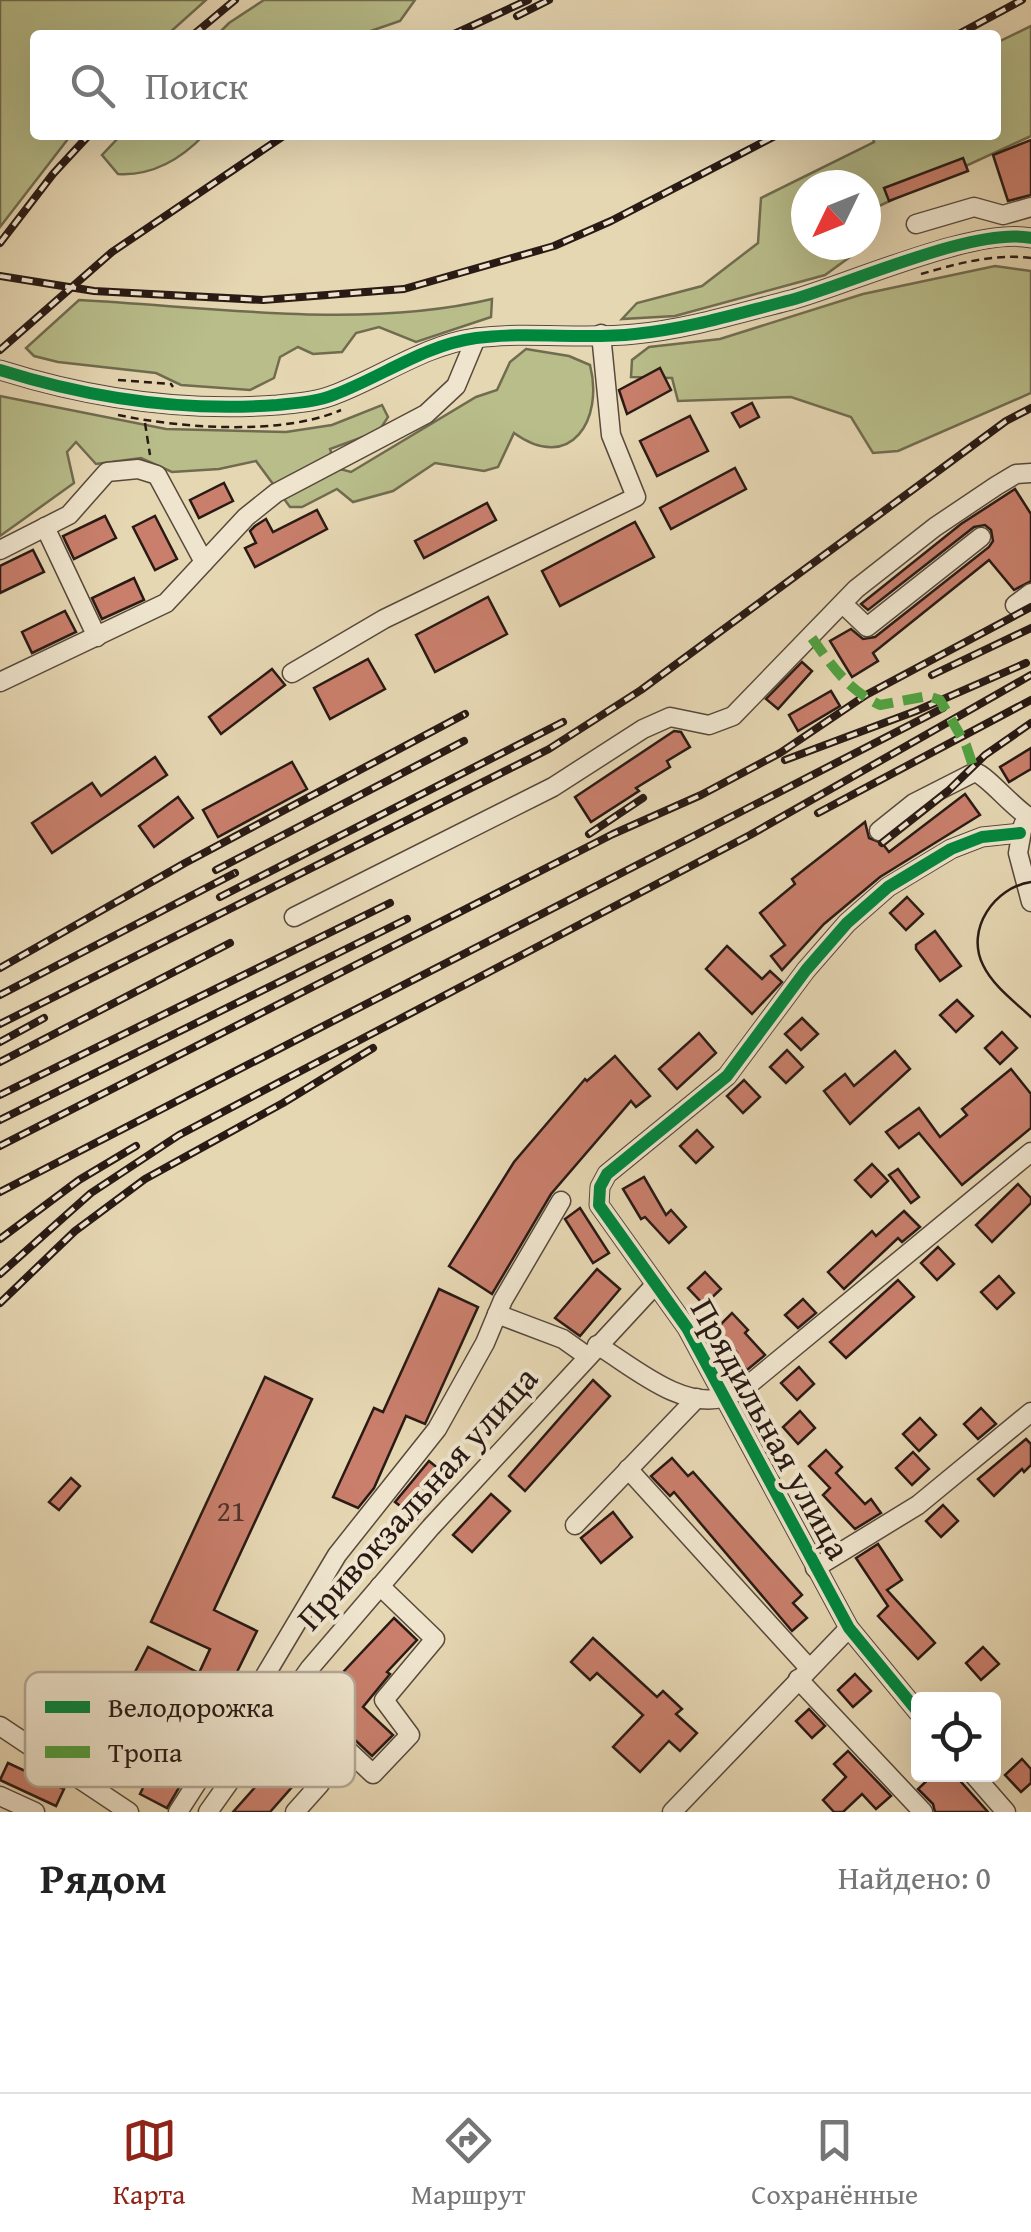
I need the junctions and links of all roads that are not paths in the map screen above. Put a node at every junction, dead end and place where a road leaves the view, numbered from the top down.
1 (1031, 206) edge
2 (916, 224) dead end
3 (1031, 238) edge
4 (601, 334) junction
5 (476, 338) junction
6 (0, 370) edge
7 (1031, 473) edge
8 (45, 527) junction
9 (981, 537) dead end
10 (0, 550) edge
11 (204, 562) junction
12 (1031, 593) edge
13 (843, 604) junction
14 (1015, 604) dead end
15 (98, 637) junction
16 (292, 673) dead end
17 (0, 682) edge
18 (1026, 818) edge
19 (880, 831) dead end
20 (1031, 902) edge
21 (294, 917) dead end
22 (1031, 1152) edge
23 (562, 1201) dead end
24 (654, 1286) junction
25 (497, 1314) junction
26 (592, 1351) junction
27 (697, 1398) junction
28 (723, 1398) junction
29 (1031, 1412) edge
30 (628, 1470) junction
31 (575, 1525) dead end
32 (816, 1568) junction
33 (380, 1586) junction
34 (848, 1628) junction
35 (267, 1672) edge
36 (308, 1672) edge
37 (803, 1673) junction
38 (911, 1704) edge
39 (0, 1726) edge
40 (25, 1743) edge
41 (355, 1756) edge
42 (980, 1782) edge
43 (92, 1787) edge
44 (195, 1787) edge
45 (225, 1787) edge
46 (317, 1787) edge
47 (0, 1796) edge
48 (35, 1812) edge
49 (130, 1812) edge
50 (178, 1812) edge
51 (208, 1812) edge
52 (295, 1812) edge
53 (672, 1812) edge
54 (923, 1812) edge
55 (1006, 1812) edge

1 - 2 street
3 - 4 street
4 - 5 street
4 - 16 street
5 - 6 street
5 - 11 street
7 - 13 street
8 - 10 street
8 - 11 street
8 - 15 street
9 - 13 street
11 - 15 street
12 - 14 street
13 - 21 street
15 - 17 street
18 - 19 street
18 - 20 street
18 - 24 street, Прядильная улица
22 - 28 street
23 - 25 street
24 - 26 street, Привокзальная улица
24 - 28 street, Прядильная улица
25 - 26 street
25 - 35 street
26 - 27 street
26 - 33 street, Привокзальная улица
27 - 28 street
27 - 30 street
28 - 32 street, Прядильная улица
29 - 32 street
30 - 31 street
30 - 37 street
32 - 34 street, Прядильная улица
33 - 36 street, Привокзальная улица
33 - 41 street
34 - 37 street
34 - 38 street, Прядильная улица
37 - 53 street
37 - 54 street
39 - 40 street
42 - 55 street
43 - 49 street
44 - 50 street
45 - 51 street, Привокзальная улица
46 - 52 street
47 - 48 street

